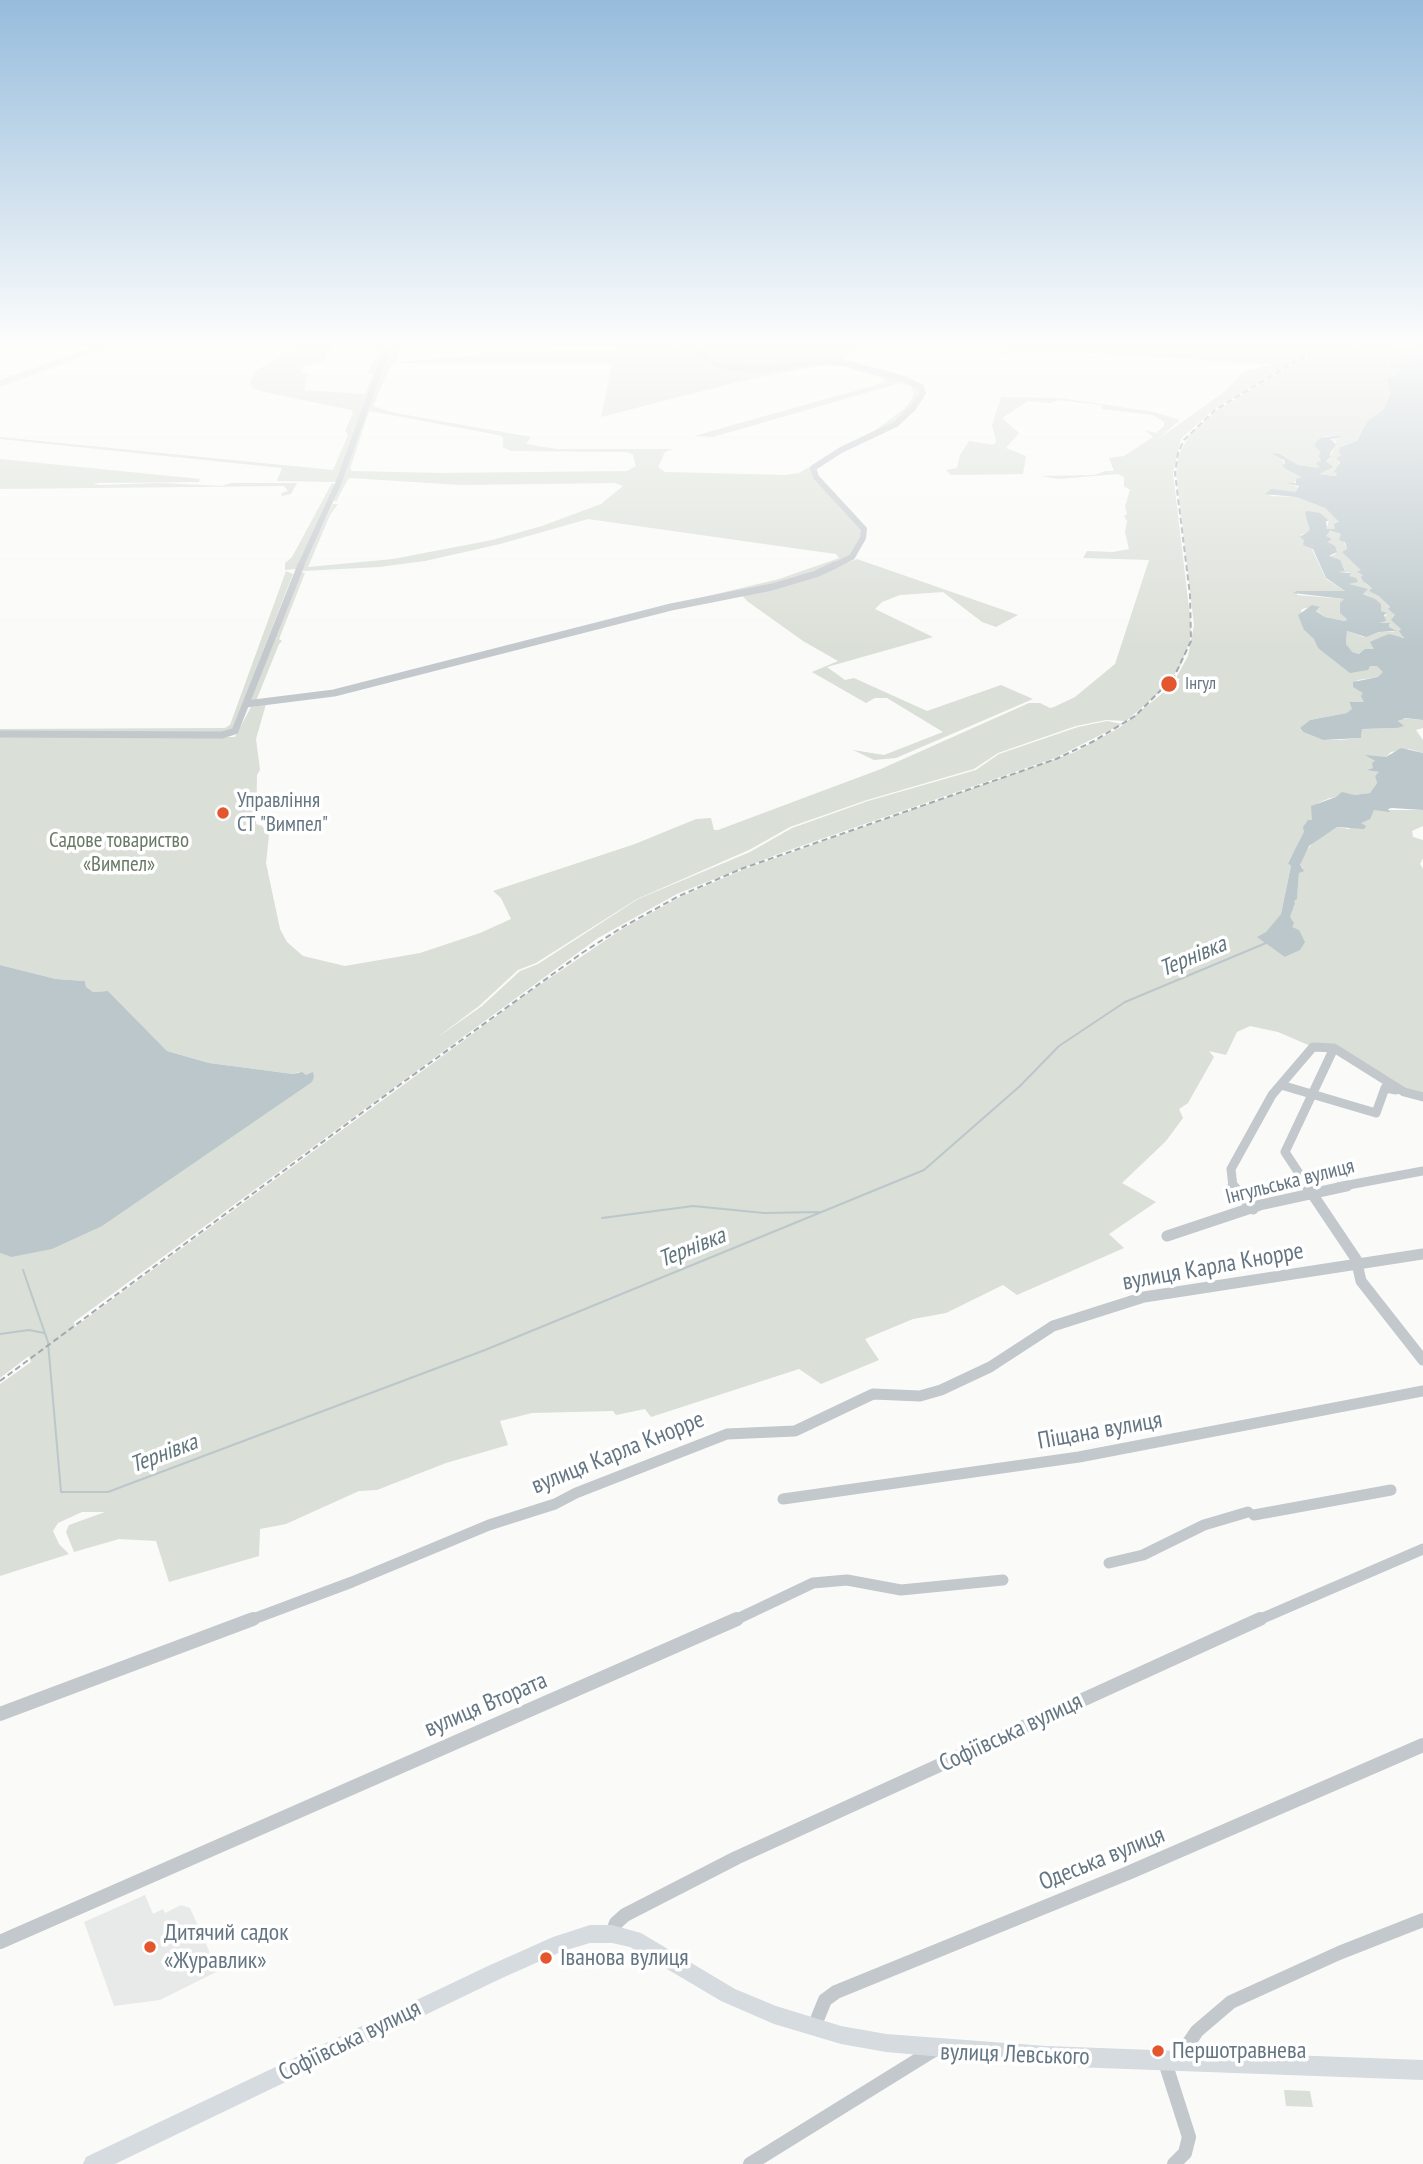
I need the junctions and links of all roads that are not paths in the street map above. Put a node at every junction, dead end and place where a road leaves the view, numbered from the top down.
1 (351, 447) edge
2 (847, 447) edge
3 (246, 704) junction
4 (0, 734) edge
5 (1334, 1048) junction
6 (1281, 1085) junction
7 (1404, 1092) junction
8 (1311, 1095) junction
9 (1423, 1097) edge
10 (1423, 1171) edge
11 (1313, 1193) junction
12 (1253, 1209) junction
13 (1167, 1236) dead end
14 (1423, 1254) edge
15 (1357, 1266) junction
16 (1423, 1360) edge
17 (1423, 1391) edge
18 (1391, 1490) dead end
19 (783, 1499) dead end
20 (1423, 1549) edge
21 (1109, 1563) dead end
22 (1003, 1580) dead end
23 (0, 1714) edge
24 (1423, 1745) edge
25 (1423, 1920) edge
26 (612, 1934) junction
27 (0, 1942) edge
28 (814, 2027) junction
29 (936, 2049) junction
30 (1185, 2055) junction
31 (1164, 2059) junction
32 (1423, 2070) edge
33 (93, 2164) edge
34 (750, 2164) edge
35 (1174, 2164) edge

1 - 3 street
2 - 3 street
3 - 4 street
5 - 6 street
5 - 7 street
5 - 8 street
6 - 8 street
6 - 12 street
7 - 8 street
7 - 9 street
8 - 11 street
10 - 11 street, Інгульська вулиця
11 - 12 street, Інгульська вулиця
11 - 15 street
12 - 13 street, Інгульська вулиця
14 - 15 street, вулиця Карла Кнорре
15 - 16 street
15 - 23 street, вулиця Карла Кнорре
17 - 19 street, Піщана вулиця
18 - 21 street
20 - 26 street, Софіївська вулиця
22 - 27 street, вулиця Втората
24 - 28 street, Одеська вулиця
25 - 30 street
26 - 28 main road, Софіївська вулиця
26 - 33 main road, Софіївська вулиця
28 - 29 main road, Софіївська вулиця
29 - 31 main road, вулиця Левського
29 - 34 street, вулиця Левського
30 - 31 main road, вулиця Левського
30 - 32 main road, вулиця Левського
31 - 35 street

